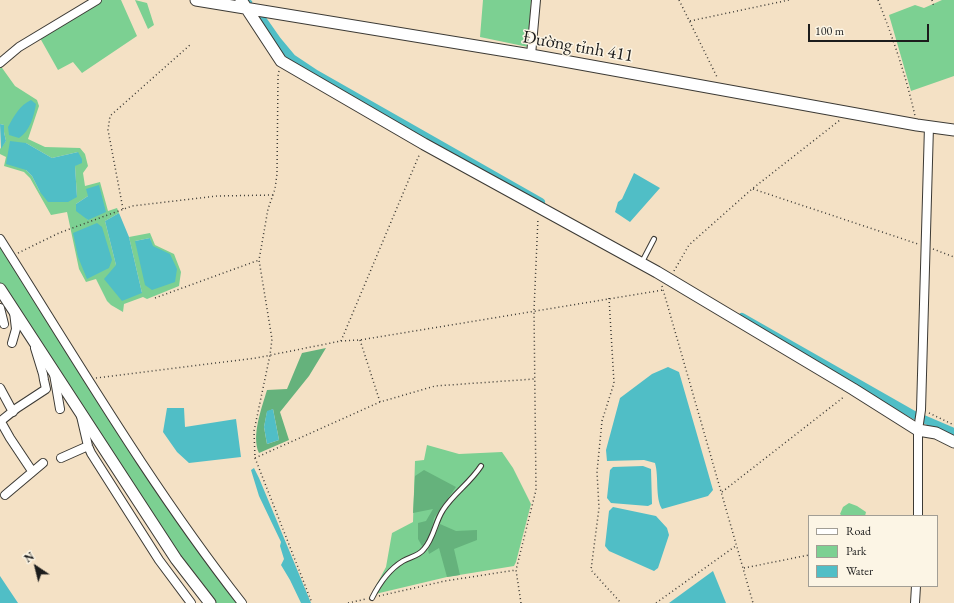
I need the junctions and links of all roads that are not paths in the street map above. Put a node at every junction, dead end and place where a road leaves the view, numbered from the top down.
1 (97, 0) edge
2 (196, 0) edge
3 (536, 0) edge
4 (243, 4) edge
5 (532, 55) junction
6 (0, 62) edge
7 (929, 126) junction
8 (954, 130) edge
9 (0, 239) edge
10 (654, 239) dead end
11 (643, 260) junction
12 (0, 289) edge
13 (0, 308) edge
14 (14, 311) junction
15 (4, 324) dead end
16 (31, 337) junction
17 (12, 343) dead end
18 (54, 371) junction
19 (0, 388) edge
20 (60, 409) dead end
21 (13, 412) junction
22 (80, 412) junction
23 (1, 418) edge
24 (918, 429) junction
25 (954, 442) edge
26 (88, 446) junction
27 (61, 458) dead end
28 (43, 463) dead end
29 (481, 466) dead end
30 (32, 471) junction
31 (5, 495) dead end
32 (918, 515) edge
33 (916, 587) edge
34 (372, 598) road end
35 (191, 603) edge
36 (210, 603) edge
37 (242, 603) edge
38 (915, 603) edge

1 - 6 street
2 - 4 main road, Đường tỉnh 411
3 - 5 street
4 - 5 main road, Đường tỉnh 411
4 - 11 main road
5 - 7 main road, Đường tỉnh 411
7 - 8 main road, Đường tỉnh 411
7 - 24 street
9 - 37 street
10 - 11 lane
11 - 24 main road
12 - 14 main road
13 - 15 street
14 - 16 main road
14 - 17 street
16 - 18 main road
16 - 21 street
18 - 20 street
18 - 22 main road
19 - 21 street
21 - 23 street
22 - 26 street
22 - 36 main road
23 - 30 street
24 - 25 main road
24 - 32 street
26 - 27 street
26 - 35 street
28 - 30 street
29 - 34 lane
30 - 31 street
33 - 38 street

